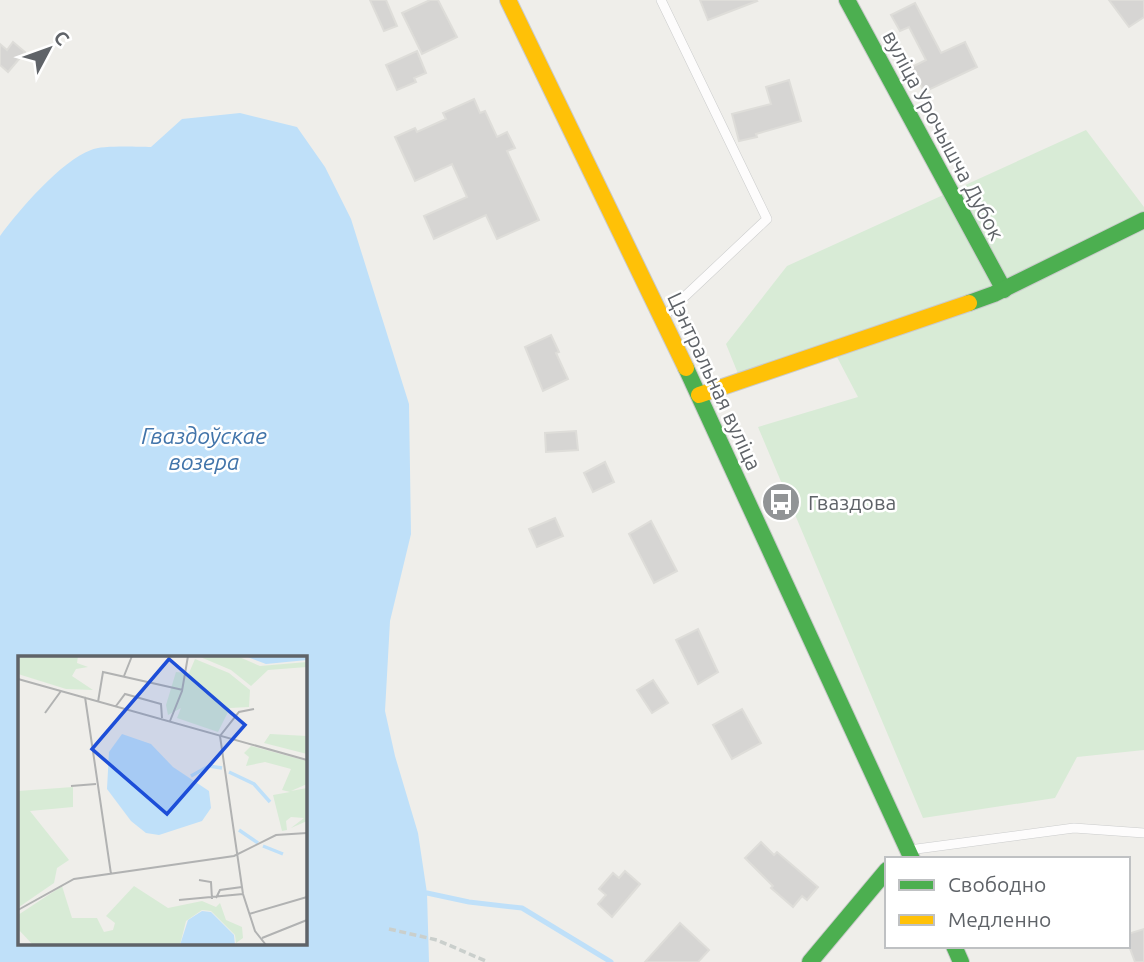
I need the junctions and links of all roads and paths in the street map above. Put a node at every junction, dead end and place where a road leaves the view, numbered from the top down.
1 (508, 0) edge
2 (662, 0) edge
3 (847, 0) edge
4 (1144, 220) edge
5 (1004, 290) junction
6 (663, 317) junction
7 (699, 395) junction
8 (1144, 833) edge
9 (910, 855) edge
10 (885, 872) edge
11 (389, 929) dead end
12 (488, 962) edge
13 (810, 962) edge

1 - 6 street, Цэнтральная вуліца
2 - 6 lane
3 - 5 street, вуліца Урочышча Дубок
4 - 5 street
5 - 7 street
6 - 7 street, Цэнтральная вуліца
7 - 9 street, Цэнтральная вуліца
8 - 9 lane
10 - 13 street
11 - 12 path

